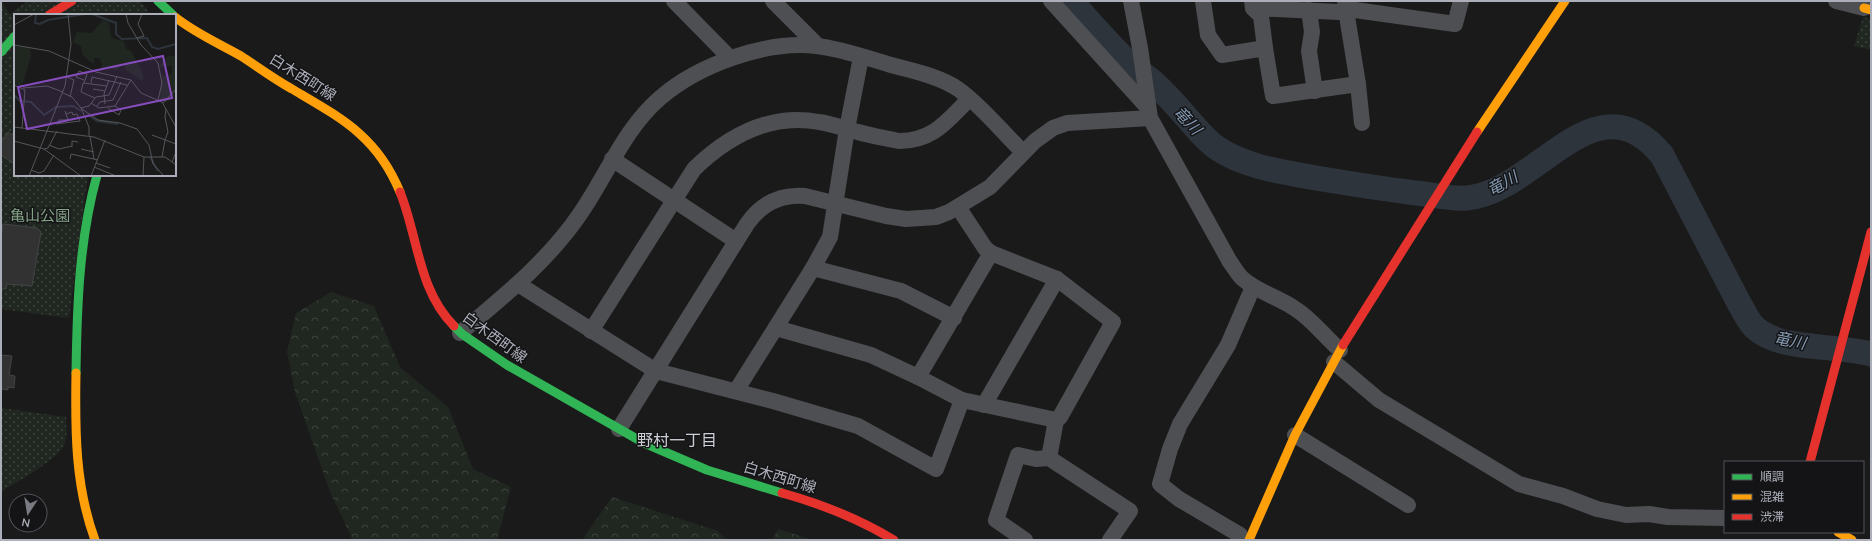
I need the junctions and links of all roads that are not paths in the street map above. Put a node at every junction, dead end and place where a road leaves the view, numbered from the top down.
1 (72, 1) edge
2 (158, 1) edge
3 (674, 1) edge
4 (773, 1) edge
5 (1051, 1) edge
6 (1131, 1) edge
7 (1203, 1) edge
8 (1461, 1) edge
9 (1565, 1) edge
10 (1836, 1) edge
11 (1252, 5) edge
12 (1346, 6) edge
13 (1867, 9) edge
14 (1309, 10) junction
15 (52, 14) edge
16 (170, 14) edge
17 (176, 20) edge
18 (14, 37) edge
19 (818, 46) junction
20 (1266, 48) junction
21 (1, 52) edge
22 (861, 57) junction
23 (730, 58) junction
24 (1358, 84) junction
25 (1315, 91) junction
26 (969, 99) junction
27 (1148, 107) junction
28 (1362, 123) dead end
29 (847, 129) junction
30 (1023, 152) junction
31 (612, 159) junction
32 (97, 176) edge
33 (674, 199) junction
34 (834, 203) junction
35 (958, 207) junction
36 (1871, 232) edge
37 (736, 241) junction
38 (992, 253) junction
39 (813, 268) junction
40 (1057, 279) junction
41 (518, 284) junction
42 (1253, 287) junction
43 (954, 318) junction
44 (776, 328) junction
45 (592, 331) junction
46 (460, 333) junction
47 (1337, 356) junction
48 (656, 371) junction
49 (918, 377) junction
50 (736, 391) junction
51 (962, 400) junction
52 (984, 405) junction
53 (1056, 420) junction
54 (619, 430) junction
55 (1295, 435) junction
56 (1049, 458) junction
57 (1810, 461) edge
58 (1408, 505) dead end
59 (1724, 518) edge
60 (1840, 533) edge
61 (1244, 537) edge
62 (95, 540) edge
63 (894, 540) edge
64 (1025, 540) edge
65 (1110, 540) edge
66 (1852, 540) edge

1 - 15 street
2 - 16 street, 白木西町線
3 - 23 street
4 - 19 street
5 - 27 street
6 - 27 street
7 - 20 street
8 - 12 street
9 - 47 street
10 - 13 street
11 - 14 street
11 - 20 street
12 - 14 street
12 - 24 street
14 - 25 street
17 - 46 street, 白木西町線
18 - 21 street
19 - 22 street
19 - 23 street
20 - 25 street
22 - 26 street
22 - 29 street
23 - 31 street
24 - 25 street
24 - 28 street
26 - 29 street
26 - 30 street
27 - 30 street
27 - 42 street
29 - 33 street
29 - 34 street
30 - 35 street
31 - 33 street
31 - 41 street
32 - 62 street
33 - 37 street
33 - 45 street
34 - 35 street
34 - 37 street
34 - 39 street
35 - 38 street
36 - 57 street
37 - 48 street
38 - 40 street
38 - 43 street
39 - 43 street
39 - 44 street
40 - 52 street
40 - 53 street
41 - 45 street
41 - 46 street
42 - 47 street
42 - 61 street
43 - 49 street
44 - 49 street
44 - 50 street
45 - 48 street
46 - 54 street, 白木西町線
47 - 55 street
47 - 59 street
48 - 50 street
48 - 54 street
49 - 51 street
50 - 51 street
51 - 52 street
52 - 53 street
53 - 56 street
54 - 63 street, 白木西町線
55 - 58 street
55 - 61 street
56 - 64 street
56 - 65 street
60 - 66 street

